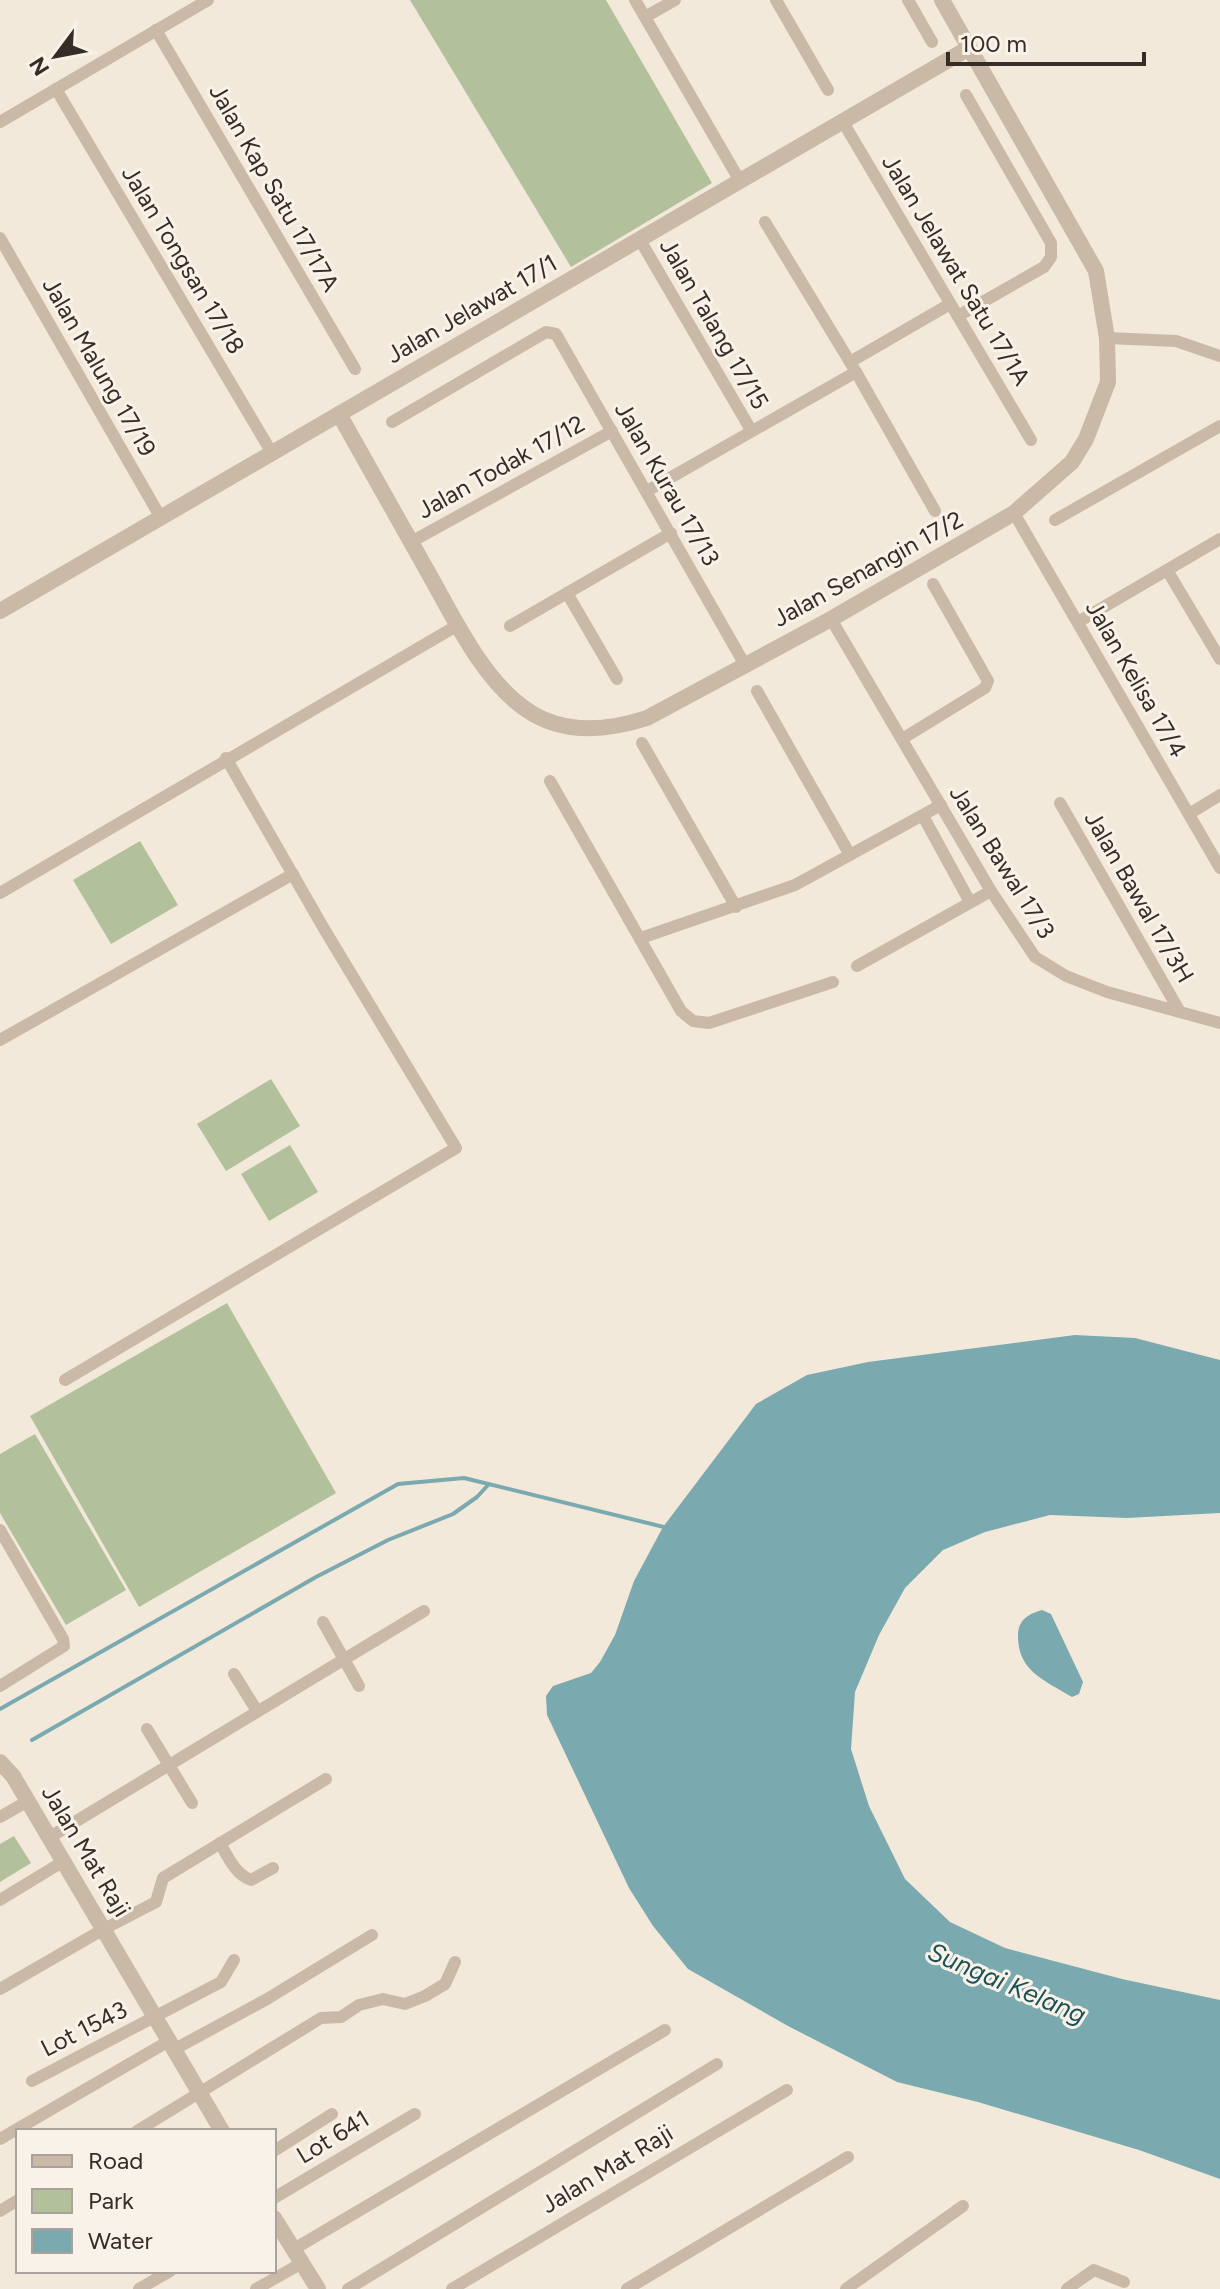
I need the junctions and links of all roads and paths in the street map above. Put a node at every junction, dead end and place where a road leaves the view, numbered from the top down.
1 (208, 0) edge
2 (635, 0) edge
3 (675, 0) edge
4 (776, 0) edge
5 (908, 0) edge
6 (942, 0) edge
7 (645, 17) junction
8 (156, 30) junction
9 (932, 42) dead end
10 (969, 48) junction
11 (56, 89) junction
12 (828, 90) dead end
13 (966, 95) dead end
14 (0, 122) edge
15 (843, 122) junction
16 (740, 181) junction
17 (765, 222) dead end
18 (0, 238) edge
19 (640, 240) junction
20 (950, 304) junction
21 (958, 316) junction
22 (1107, 338) junction
23 (1220, 356) edge
24 (853, 367) junction
25 (355, 369) dead end
26 (339, 414) junction
27 (392, 422) dead end
28 (1220, 426) edge
29 (751, 430) junction
30 (612, 431) junction
31 (1031, 440) dead end
32 (272, 453) junction
33 (647, 491) junction
34 (935, 511) dead end
35 (1014, 513) junction
36 (161, 518) junction
37 (1055, 520) dead end
38 (671, 533) junction
39 (1220, 539) edge
40 (411, 542) junction
41 (1167, 570) junction
42 (933, 584) dead end
43 (567, 593) junction
44 (0, 611) edge
45 (831, 619) junction
46 (1078, 622) junction
47 (458, 625) junction
48 (510, 626) dead end
49 (1220, 659) edge
50 (745, 665) junction
51 (617, 679) dead end
52 (757, 691) dead end
53 (902, 739) junction
54 (642, 743) dead end
55 (226, 758) junction
56 (550, 781) dead end
57 (1220, 795) edge
58 (1060, 803) dead end
59 (941, 805) junction
60 (1189, 814) junction
61 (923, 816) junction
62 (850, 855) junction
63 (1220, 868) edge
64 (293, 874) junction
65 (991, 891) junction
66 (0, 893) edge
67 (970, 902) junction
68 (736, 907) junction
69 (641, 938) junction
70 (857, 966) dead end
71 (833, 982) dead end
72 (1180, 1012) junction
73 (1220, 1023) edge
74 (0, 1040) edge
75 (65, 1380) dead end
76 (0, 1530) edge
77 (424, 1611) dead end
78 (323, 1622) dead end
79 (344, 1659) junction
80 (234, 1674) dead end
81 (0, 1686) edge
82 (359, 1686) dead end
83 (257, 1711) junction
84 (147, 1729) dead end
85 (1, 1762) edge
86 (168, 1765) junction
87 (326, 1779) dead end
88 (28, 1801) junction
89 (192, 1803) dead end
90 (0, 1817) edge
91 (50, 1837) junction
92 (220, 1843) junction
93 (64, 1861) junction
94 (273, 1868) dead end
95 (0, 1900) edge
96 (104, 1929) junction
97 (372, 1935) dead end
98 (234, 1960) dead end
99 (455, 1962) dead end
100 (0, 1989) edge
101 (155, 2017) junction
102 (665, 2030) dead end
103 (172, 2045) junction
104 (717, 2064) dead end
105 (32, 2081) dead end
106 (787, 2090) dead end
107 (200, 2094) junction
108 (332, 2114) dead end
109 (415, 2114) dead end
110 (18, 2129) edge
111 (140, 2129) edge
112 (221, 2129) edge
113 (276, 2150) edge
114 (848, 2157) dead end
115 (276, 2197) edge
116 (963, 2206) dead end
117 (276, 2221) edge
118 (298, 2256) junction
119 (167, 2273) edge
120 (1124, 2282) dead end
121 (139, 2289) edge
122 (256, 2289) edge
123 (318, 2289) edge
124 (348, 2289) edge
125 (452, 2289) edge
126 (627, 2289) edge
127 (846, 2289) edge
128 (1067, 2289) edge

1 - 8 street
2 - 7 street
3 - 7 street
4 - 12 street
5 - 9 street
6 - 10 street, Jalan Senangin 17/2
7 - 16 street
8 - 11 street
8 - 25 street, Jalan Kap Satu 17/17A
10 - 15 street, Jalan Jelawat 17/1
10 - 22 street, Jalan Senangin 17/2
11 - 14 street
11 - 32 street, Jalan Tongsan 17/18
13 - 21 street
15 - 16 street, Jalan Jelawat 17/1
15 - 20 street, Jalan Jelawat Satu 17/1A
16 - 19 street, Jalan Jelawat 17/1
17 - 24 street
18 - 36 street, Jalan Malung 17/19
19 - 26 street, Jalan Jelawat 17/1
19 - 29 street, Jalan Talang 17/15
20 - 21 street, Jalan Jelawat Satu 17/1A
20 - 24 street
21 - 31 street, Jalan Jelawat Satu 17/1A
22 - 23 street
22 - 35 street, Jalan Senangin 17/2
24 - 29 street
24 - 34 street
26 - 32 street, Jalan Jelawat 17/1
26 - 40 street, Jalan Senangin 17/2
27 - 30 street, Jalan Kurau 17/13
28 - 37 street
29 - 33 street
30 - 33 street, Jalan Kurau 17/13
30 - 40 street, Jalan Todak 17/12
32 - 36 street, Jalan Jelawat 17/1
33 - 38 street, Jalan Kurau 17/13
35 - 45 street, Jalan Senangin 17/2
35 - 46 street, Jalan Kelisa 17/4
36 - 44 street, Jalan Jelawat 17/1
38 - 43 street
38 - 50 street, Jalan Kurau 17/13
39 - 41 street
40 - 47 street, Jalan Senangin 17/2
41 - 46 street
41 - 49 street
42 - 53 street
43 - 48 street
43 - 51 street
45 - 50 street, Jalan Senangin 17/2
45 - 53 street, Jalan Bawal 17/3
46 - 60 street, Jalan Kelisa 17/4
47 - 50 street, Jalan Senangin 17/2
47 - 55 street
52 - 62 street
53 - 59 street, Jalan Bawal 17/3
54 - 68 street
55 - 64 street
55 - 66 street
56 - 69 street
57 - 60 street
58 - 72 street, Jalan Bawal 17/3H
59 - 61 street
59 - 65 street, Jalan Bawal 17/3
60 - 63 street, Jalan Kelisa 17/4
61 - 62 street
61 - 67 street
62 - 68 street
64 - 74 street
64 - 75 street
65 - 67 street
65 - 72 street, Jalan Bawal 17/3
67 - 70 street
68 - 69 street
69 - 71 street
72 - 73 street, Jalan Bawal 17/3
76 - 81 street
77 - 79 street
78 - 79 street
79 - 82 street
79 - 83 street
80 - 83 street
83 - 86 street
84 - 86 street
85 - 88 street, Jalan Mat Raji
86 - 89 street
86 - 91 street
87 - 92 street
88 - 90 street
88 - 91 street, Jalan Mat Raji
91 - 93 street, Jalan Mat Raji
92 - 94 street
92 - 96 street
93 - 95 street
93 - 96 street, Jalan Mat Raji
96 - 100 street
96 - 101 street, Jalan Mat Raji
97 - 103 street
98 - 101 street, Lot 1543
99 - 107 street
101 - 103 street, Jalan Mat Raji
101 - 105 street, Lot 1543
102 - 118 street
103 - 107 street, Jalan Mat Raji
103 - 110 street
104 - 124 street
106 - 125 street, Jalan Mat Raji
107 - 111 street
107 - 112 street, Jalan Mat Raji
108 - 113 street
109 - 115 street, Lot 641
114 - 126 street
116 - 127 street
117 - 118 street
118 - 122 street
118 - 123 street
119 - 121 street
120 - 128 street

